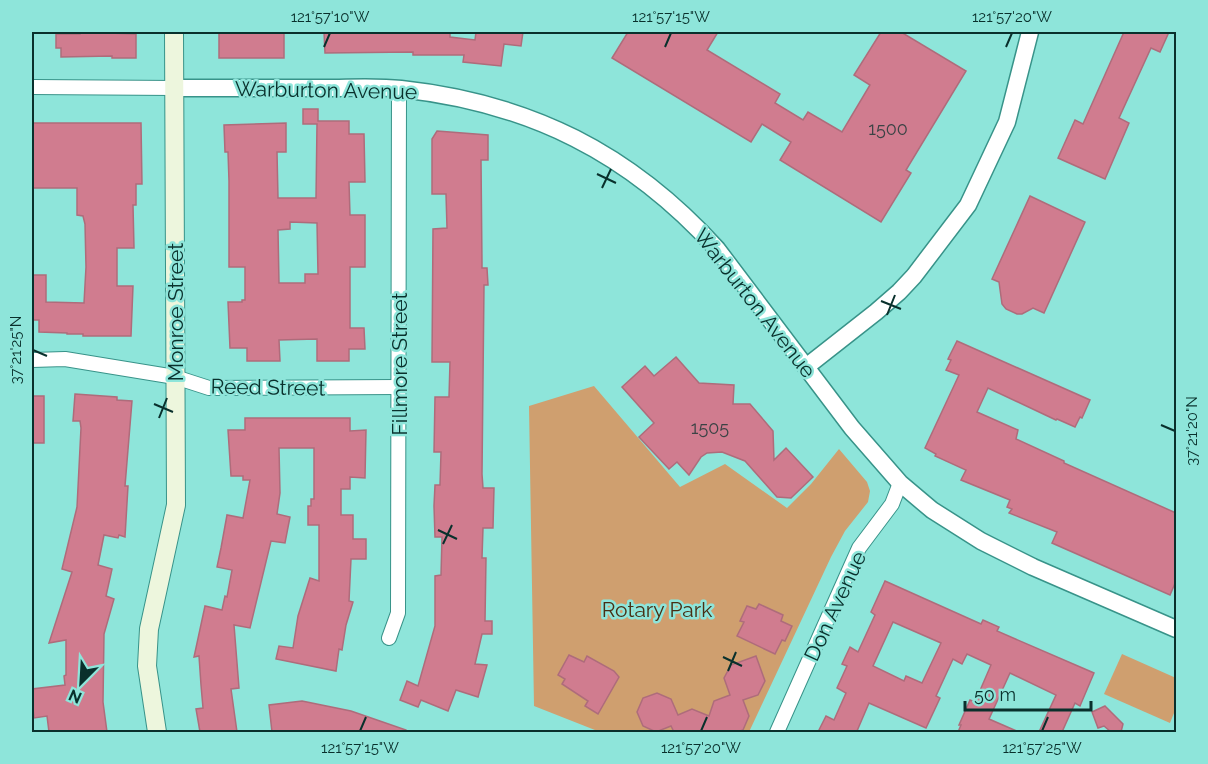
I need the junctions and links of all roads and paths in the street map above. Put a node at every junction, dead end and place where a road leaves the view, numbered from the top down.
1 (174, 32) edge
2 (1030, 32) edge
3 (32, 87) edge
4 (175, 88) junction
5 (399, 88) junction
6 (32, 360) edge
7 (806, 367) junction
8 (175, 377) junction
9 (399, 387) junction
10 (900, 483) junction
11 (1176, 629) edge
12 (389, 638) dead end
13 (157, 732) edge
14 (777, 732) edge

1 - 4 main road, Monroe Street
2 - 7 street
3 - 4 street, Warburton Avenue
4 - 5 street, Warburton Avenue
4 - 8 main road, Monroe Street
5 - 7 street, Warburton Avenue
5 - 9 street, Fillmore Street
6 - 8 street, Reed Street
7 - 10 street, Warburton Avenue
8 - 9 street, Reed Street
8 - 13 main road, Monroe Street
9 - 12 street, Fillmore Street
10 - 11 street, Warburton Avenue
10 - 14 street, Don Avenue

